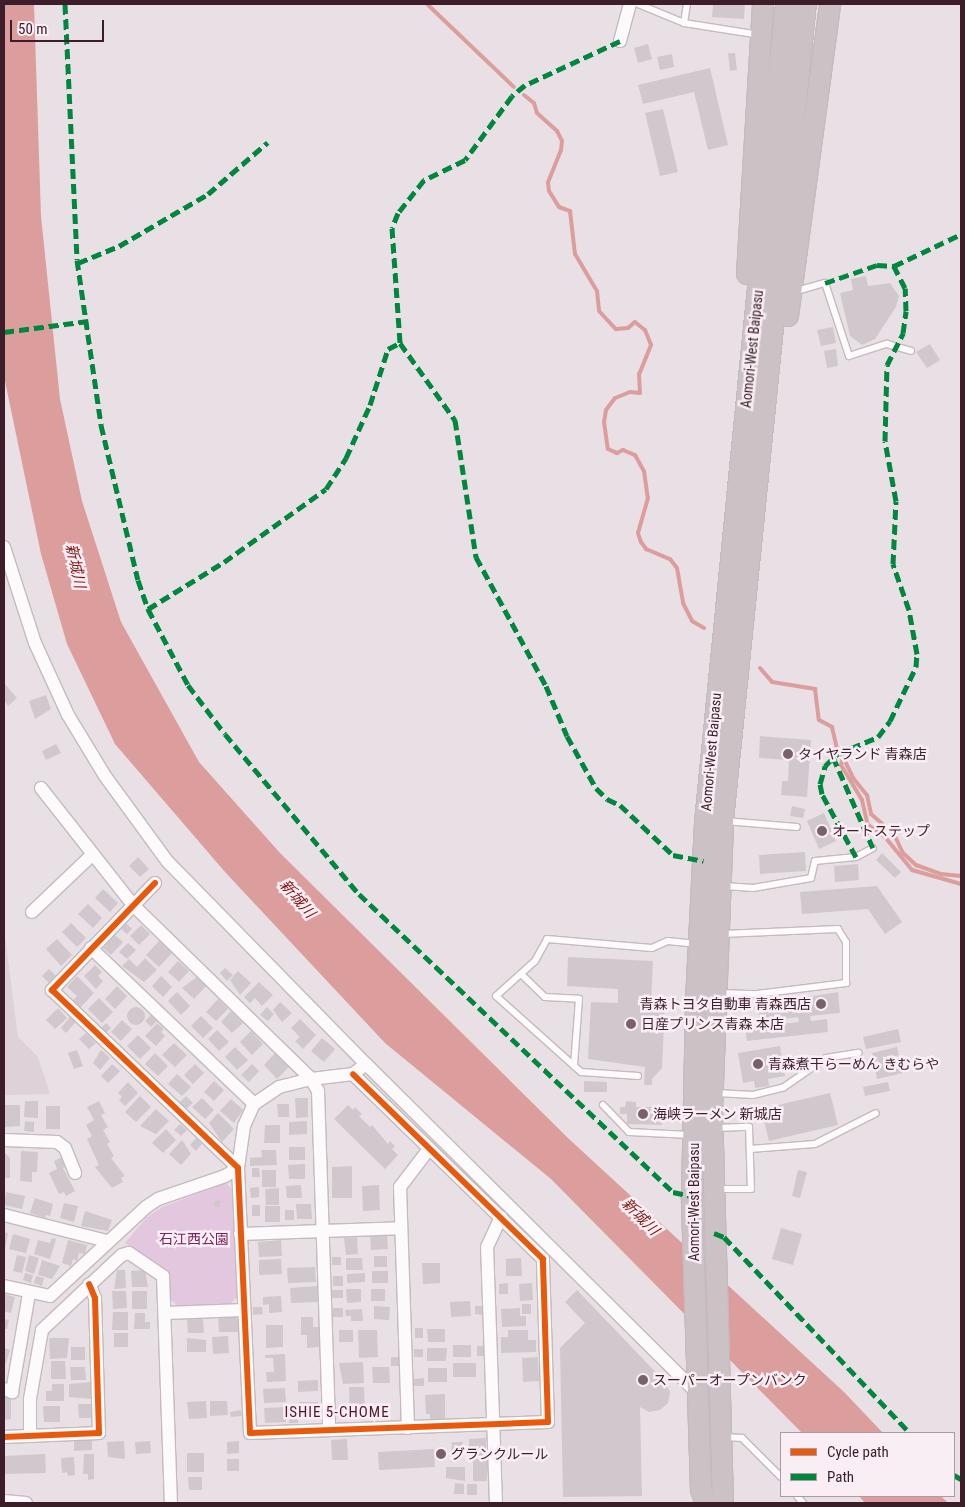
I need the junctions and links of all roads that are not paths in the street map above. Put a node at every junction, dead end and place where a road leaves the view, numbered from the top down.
1 (630, 4) edge
2 (638, 4) edge
3 (687, 4) edge
4 (763, 4) edge
5 (786, 4) edge
6 (806, 4) edge
7 (830, 4) edge
8 (684, 23) junction
9 (761, 35) junction
10 (620, 41) dead end
11 (791, 293) junction
12 (911, 351) dead end
13 (740, 458) junction
14 (754, 509) junction
15 (4, 547) edge
16 (41, 788) dead end
17 (723, 821) junction
18 (797, 827) dead end
19 (873, 848) dead end
20 (93, 854) junction
21 (155, 883) dead end
22 (720, 886) junction
23 (133, 904) junction
24 (32, 912) dead end
25 (718, 935) junction
26 (698, 944) junction
27 (91, 948) junction
28 (521, 974) junction
29 (715, 993) junction
30 (859, 1053) dead end
31 (366, 1064) junction
32 (574, 1066) junction
33 (353, 1074) junction
34 (638, 1076) dead end
35 (311, 1079) junction
36 (712, 1093) junction
37 (254, 1104) junction
38 (604, 1105) dead end
39 (876, 1113) dead end
40 (713, 1128) junction
41 (693, 1135) junction
42 (4, 1140) edge
43 (429, 1149) junction
44 (750, 1149) junction
45 (238, 1168) junction
46 (75, 1173) dead end
47 (714, 1189) junction
48 (4, 1215) edge
49 (501, 1217) junction
50 (400, 1228) junction
51 (322, 1231) junction
52 (240, 1234) junction
53 (107, 1241) junction
54 (89, 1284) junction
55 (4, 1286) edge
56 (28, 1294) junction
57 (244, 1310) junction
58 (165, 1313) junction
59 (4, 1389) edge
60 (698, 1390) junction
61 (493, 1424) junction
62 (408, 1428) junction
63 (329, 1430) junction
64 (30, 1436) junction
65 (4, 1437) edge
66 (720, 1437) junction
67 (780, 1476) edge
68 (4, 1501) edge
69 (26, 1503) edge
70 (171, 1503) edge
71 (496, 1503) edge
72 (706, 1503) edge
73 (723, 1503) edge

1 - 10 street
2 - 8 lane
3 - 8 lane
4 - 9 highway
5 - 13 highway, Aomori-West Baipasu
6 - 14 highway, Aomori-West Baipasu
7 - 11 highway
8 - 9 lane
9 - 13 highway
11 - 12 lane
11 - 14 highway
13 - 26 highway, Aomori-West Baipasu
14 - 17 highway, Aomori-West Baipasu
15 - 31 street
16 - 20 street
17 - 18 lane
17 - 22 highway, Aomori-West Baipasu
19 - 22 lane
20 - 23 street
20 - 24 street
21 - 23 street
22 - 25 highway, Aomori-West Baipasu
23 - 27 street
23 - 35 street
25 - 29 highway, Aomori-West Baipasu
25 - 29 lane
26 - 28 lane
26 - 41 highway, Aomori-West Baipasu
27 - 37 street
27 - 45 street
28 - 32 lane
28 - 32 lane
29 - 36 highway, Aomori-West Baipasu
30 - 36 lane
31 - 33 street
31 - 60 street
32 - 34 lane
33 - 35 street
33 - 43 street
35 - 37 street
35 - 51 street
36 - 40 highway, Aomori-West Baipasu
37 - 45 street
38 - 41 lane
39 - 44 lane
40 - 44 lane
40 - 47 highway, Aomori-West Baipasu
41 - 60 highway, Aomori-West Baipasu
42 - 46 street
43 - 49 street
43 - 50 street
44 - 47 lane
45 - 52 street
45 - 53 street
47 - 66 highway, Aomori-West Baipasu
48 - 53 street
49 - 61 street
49 - 61 street
50 - 51 street
50 - 62 street
51 - 52 street
51 - 63 street
52 - 57 street
53 - 56 street
54 - 58 street
54 - 64 street
54 - 64 street
55 - 56 street
56 - 59 street
57 - 58 street
57 - 63 street
58 - 70 street
60 - 72 highway, Aomori-West Baipasu
61 - 62 street
61 - 71 street
62 - 63 street
64 - 65 street
66 - 67 lane
66 - 73 highway, Aomori-West Baipasu
68 - 69 street

